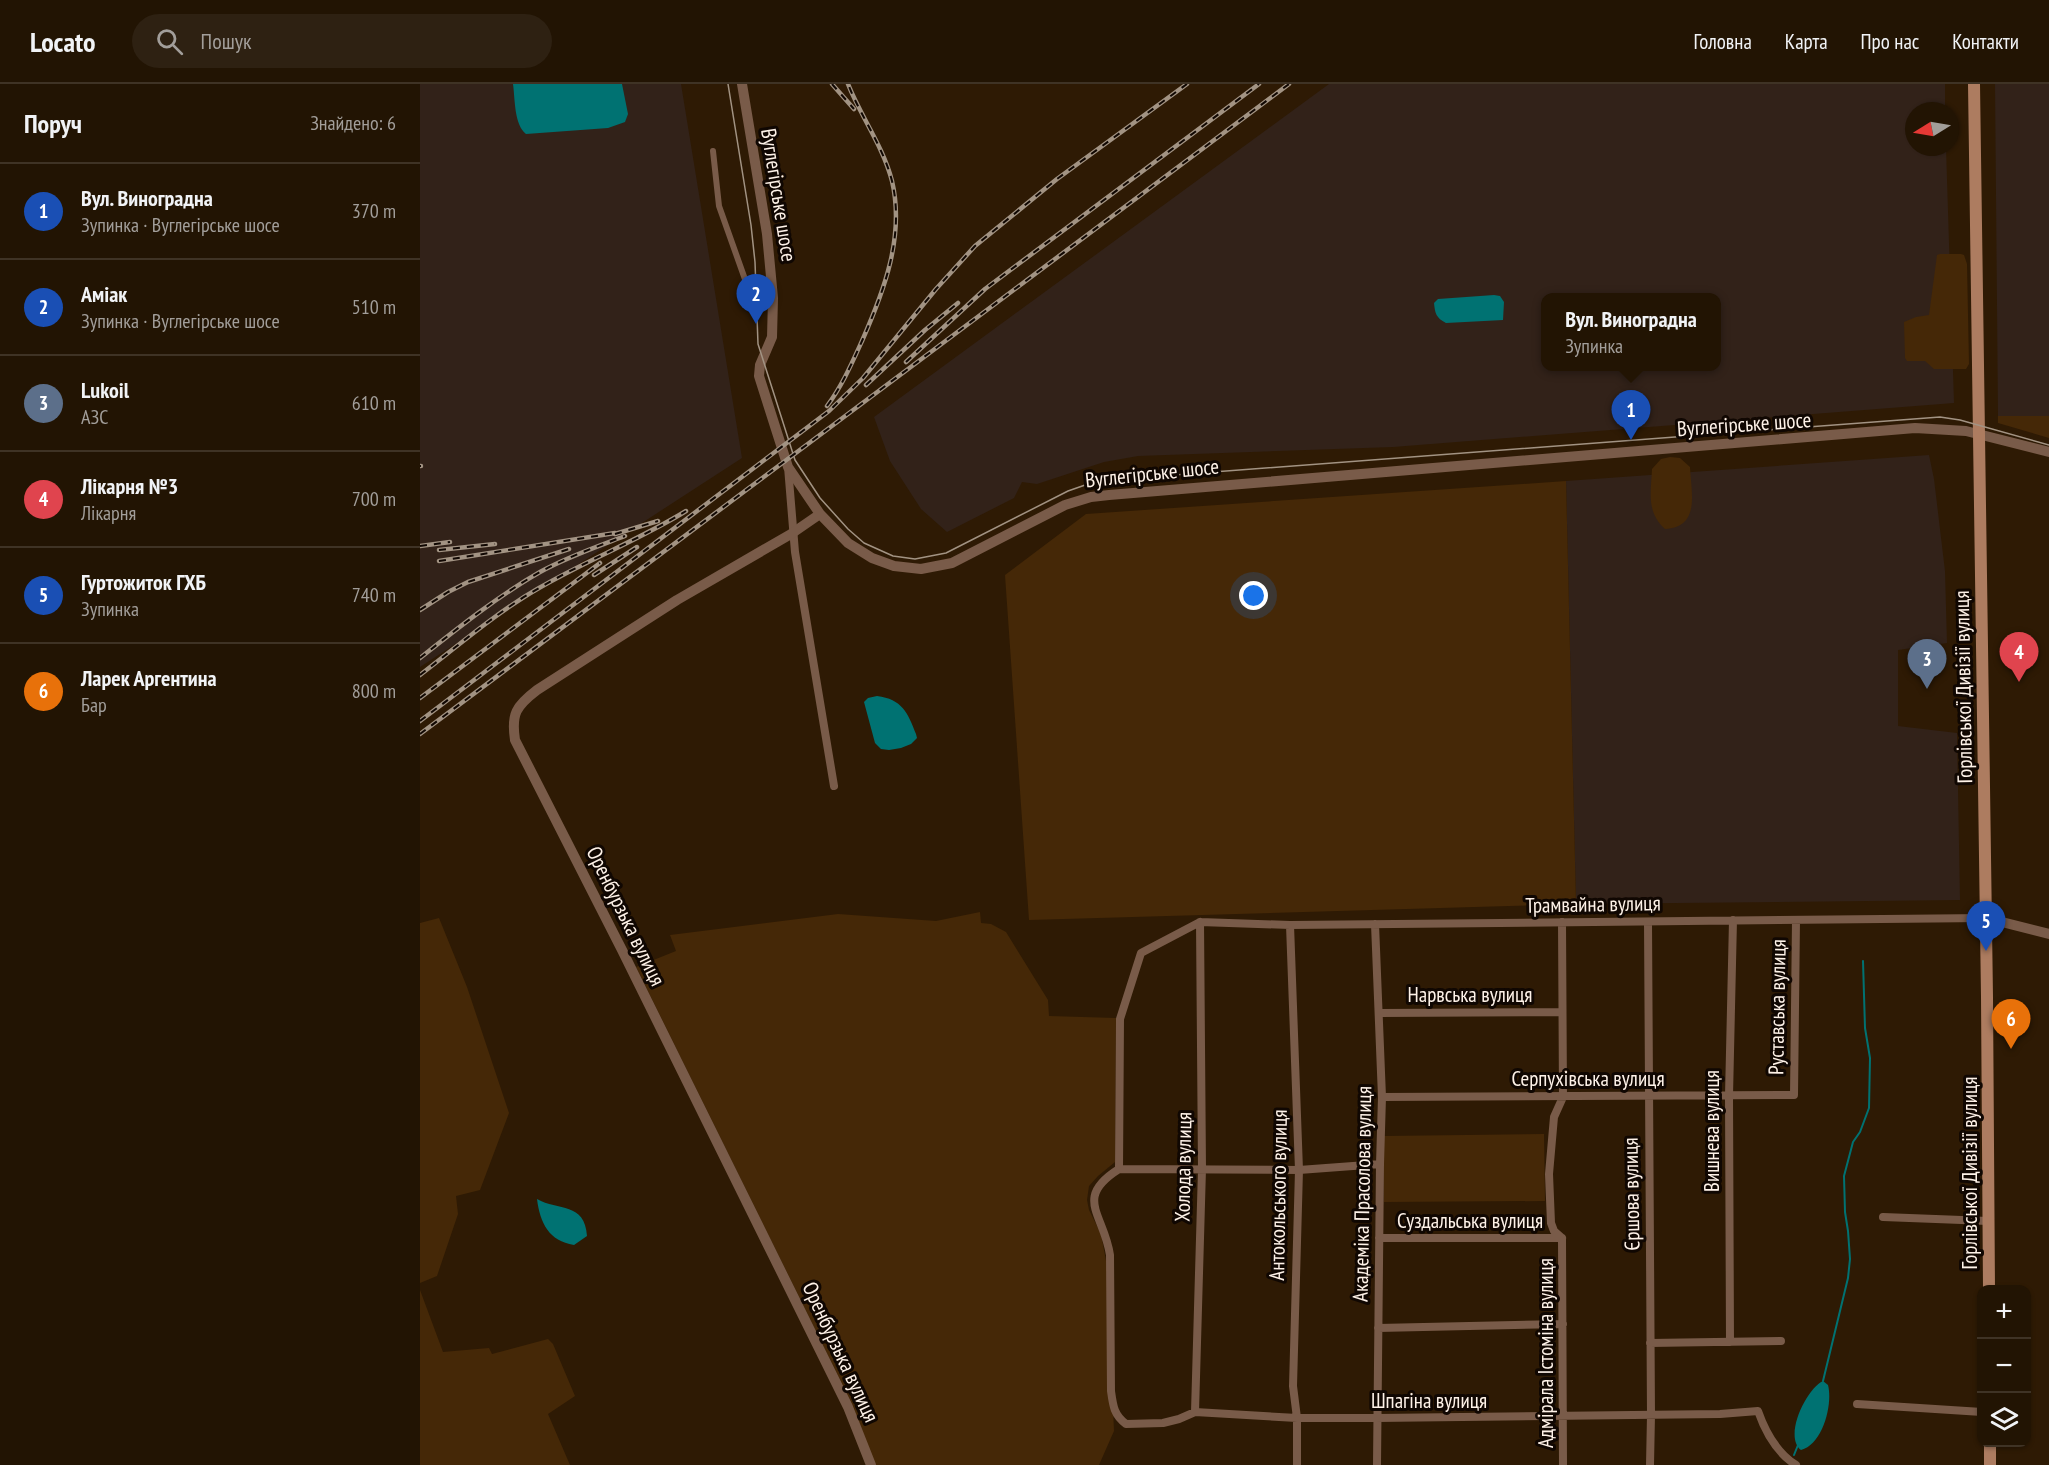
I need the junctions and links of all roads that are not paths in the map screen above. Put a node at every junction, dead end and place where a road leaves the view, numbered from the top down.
1 (742, 84) edge
2 (1974, 84) edge
3 (713, 151) dead end
4 (752, 299) dead end
5 (1979, 434) junction
6 (2049, 452) edge
7 (788, 467) junction
8 (820, 514) junction
9 (792, 533) junction
10 (834, 786) dead end
11 (1986, 918) junction
12 (1733, 920) junction
13 (1796, 920) junction
14 (1200, 922) junction
15 (1562, 922) junction
16 (1648, 922) junction
17 (1375, 924) junction
18 (1290, 925) junction
19 (2049, 934) edge
20 (1562, 1012) junction
21 (1379, 1013) junction
22 (1794, 1095) joint
23 (1647, 1096) junction
24 (1728, 1096) junction
25 (1382, 1097) junction
26 (1563, 1097) junction
27 (1380, 1164) junction
28 (1119, 1169) junction
29 (1202, 1169) junction
30 (1299, 1170) junction
31 (1883, 1218) dead end
32 (1989, 1221) junction
33 (1379, 1238) junction
34 (1562, 1238) junction
35 (1989, 1285) edge
36 (1563, 1324) junction
37 (1378, 1328) junction
38 (1781, 1341) dead end
39 (1730, 1342) junction
40 (1650, 1343) junction
41 (1857, 1404) dead end
42 (1195, 1412) junction
43 (1977, 1412) edge
44 (1651, 1415) junction
45 (1564, 1416) junction
46 (1297, 1418) junction
47 (1377, 1418) junction
48 (1990, 1447) edge
49 (871, 1465) edge
50 (1297, 1465) edge
51 (1377, 1465) edge
52 (1563, 1465) edge
53 (1650, 1465) edge
54 (1795, 1465) edge
55 (1990, 1465) edge

1 - 7 street, Вуглегірське шосе
2 - 5 main road, Горлівської Дивізії вулиця
3 - 4 street
5 - 6 street, Вуглегірське шосе
5 - 8 street, Вуглегірське шосе
5 - 11 main road, Горлівської Дивізії вулиця
7 - 8 street, Вуглегірське шосе
7 - 9 street
8 - 9 street, Оренбурзька вулиця
9 - 10 street
9 - 49 street, Оренбурзька вулиця
11 - 13 street, Трамвайна вулиця
11 - 19 street
11 - 32 main road, Горлівської Дивізії вулиця
12 - 13 street, Трамвайна вулиця
12 - 16 street, Трамвайна вулиця
12 - 24 street, Вишнева вулиця
13 - 22 street, Руставська вулиця
14 - 18 street, Трамвайна вулиця
14 - 28 street
14 - 29 street, Холода вулиця
15 - 16 street, Трамвайна вулиця
15 - 17 street, Трамвайна вулиця
15 - 20 street, Адмірала Істоміна вулиця
16 - 23 street, Єршова вулиця
17 - 18 street, Трамвайна вулиця
17 - 21 street, Академіка Прасолова вулиця
18 - 30 street, Антокольського вулиця
20 - 21 street, Нарвська вулиця
20 - 26 street, Адмірала Істоміна вулиця
21 - 25 street, Академіка Прасолова вулиця
22 - 24 street, Серпухівська вулиця
23 - 24 street, Серпухівська вулиця
23 - 26 street, Серпухівська вулиця
23 - 40 street, Єршова вулиця
24 - 39 street, Вишнева вулиця
25 - 26 street, Серпухівська вулиця
25 - 27 street, Академіка Прасолова вулиця
26 - 34 street, Адмірала Істоміна вулиця
27 - 30 street
27 - 33 street, Академіка Прасолова вулиця
28 - 29 street
28 - 42 street, Шпагіна вулиця
29 - 30 street
29 - 42 street, Холода вулиця
30 - 46 street, Антокольського вулиця
31 - 32 street
32 - 35 main road, Горлівської Дивізії вулиця
33 - 34 street, Суздальська вулиця
33 - 37 street, Академіка Прасолова вулиця
34 - 36 street, Адмірала Істоміна вулиця
36 - 37 street
36 - 45 street, Адмірала Істоміна вулиця
37 - 47 street, Академіка Прасолова вулиця
38 - 39 street
39 - 40 street
40 - 44 street, Єршова вулиця
41 - 43 street
42 - 46 street, Шпагіна вулиця
44 - 45 street, Шпагіна вулиця
44 - 53 street, Єршова вулиця
44 - 54 street, Шпагіна вулиця
45 - 47 street, Шпагіна вулиця
45 - 52 street, Адмірала Істоміна вулиця
46 - 47 street, Шпагіна вулиця
46 - 50 street, Антокольського вулиця
47 - 51 street, Академіка Прасолова вулиця
48 - 55 main road

